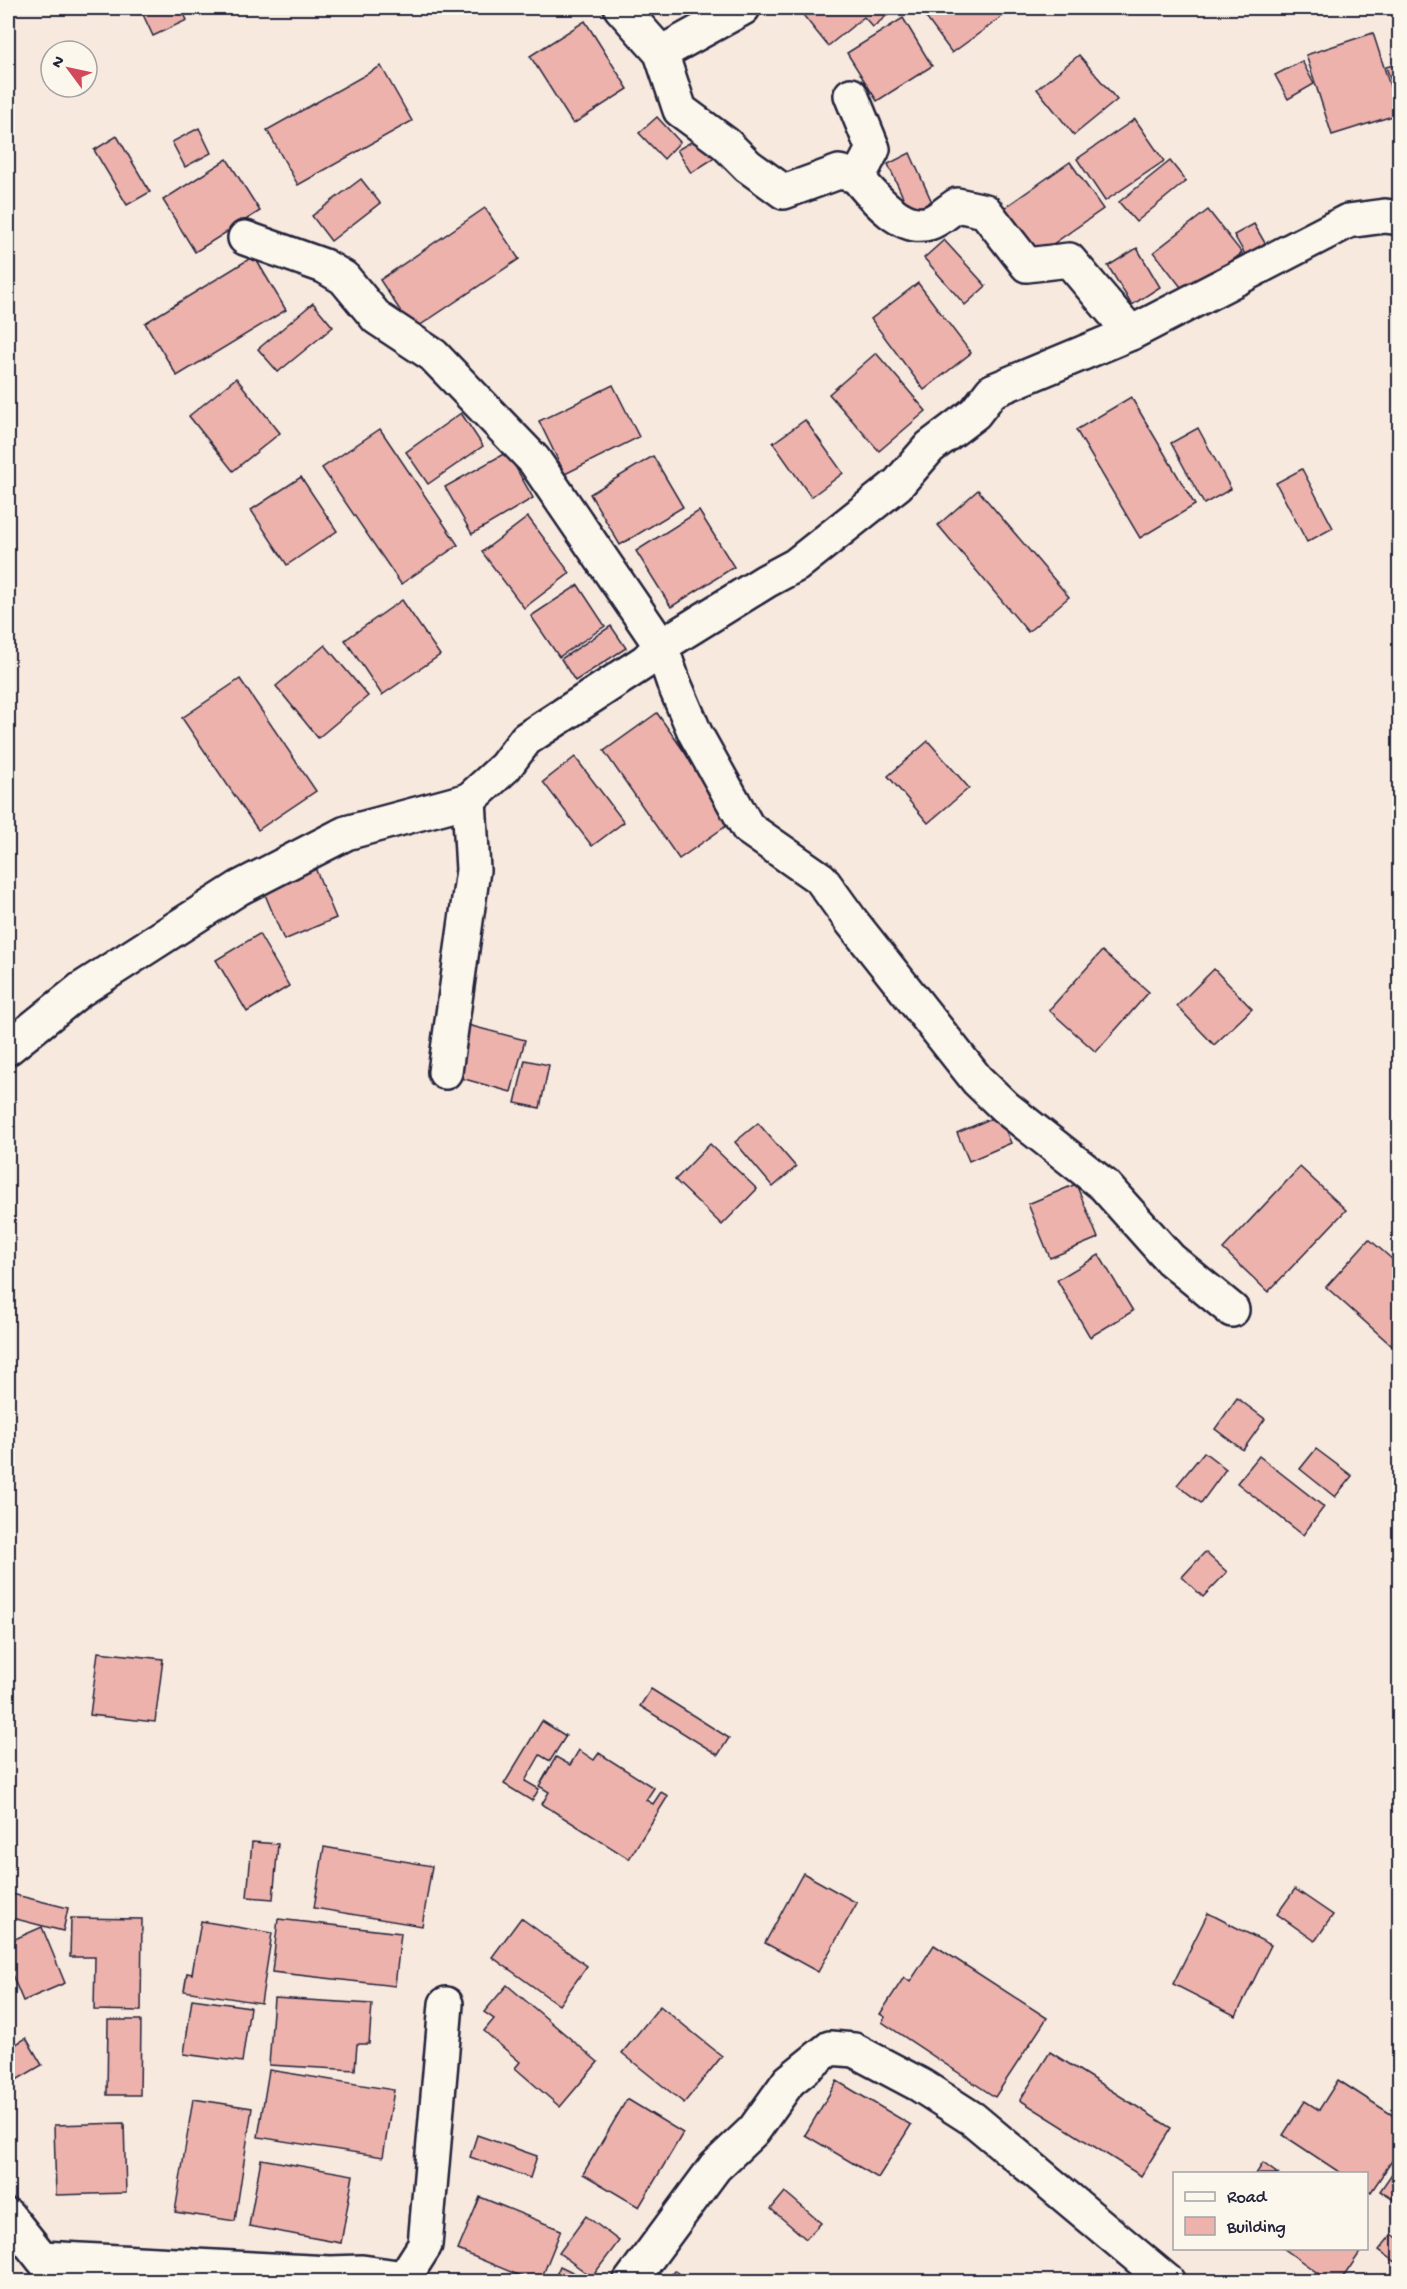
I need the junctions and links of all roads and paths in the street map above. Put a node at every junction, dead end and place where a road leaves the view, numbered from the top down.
1 (621, 8) edge
2 (743, 8) edge
3 (660, 53) junction
4 (851, 96) dead end
5 (861, 177) junction
6 (1400, 218) edge
7 (245, 238) dead end
8 (1131, 333) junction
9 (661, 646) junction
10 (470, 800) junction
11 (8, 1048) edge
12 (445, 1072) dead end
13 (1232, 1310) dead end
14 (446, 2004) dead end
15 (8, 2216) edge
16 (51, 2270) edge
17 (630, 2282) edge
18 (1168, 2282) edge

1 - 3 street
2 - 3 street
3 - 5 street
4 - 5 street
5 - 8 street
6 - 8 street
7 - 9 street
8 - 9 street
9 - 10 street
9 - 13 street
10 - 11 street
10 - 12 street
14 - 16 street
15 - 16 street
17 - 18 street

